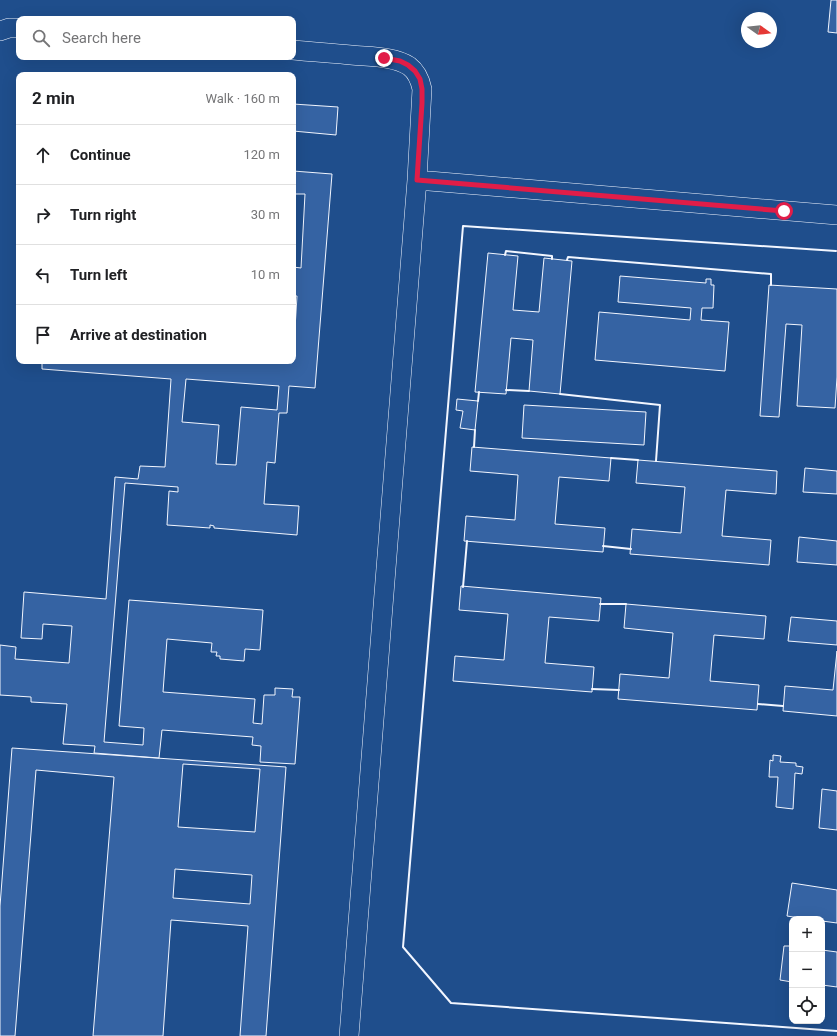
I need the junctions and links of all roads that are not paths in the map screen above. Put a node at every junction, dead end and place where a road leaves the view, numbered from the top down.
1 (16, 28) edge
2 (0, 31) edge
3 (296, 50) edge
4 (417, 180) junction
5 (837, 215) edge
6 (349, 1036) edge

1 - 2 street
3 - 4 street
4 - 5 street
4 - 6 street

